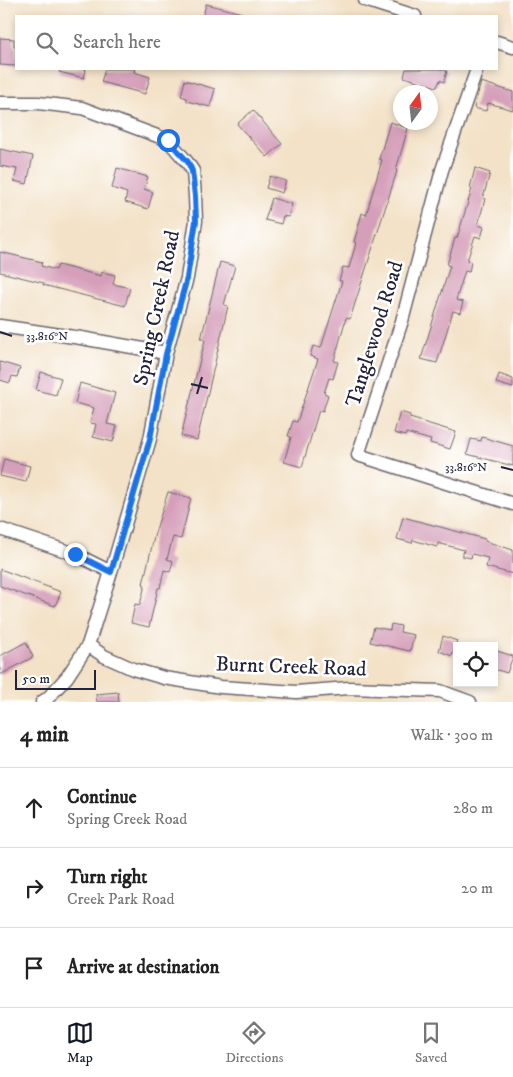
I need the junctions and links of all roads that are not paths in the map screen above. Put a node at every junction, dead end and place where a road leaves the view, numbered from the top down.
1 (364, 0) edge
2 (412, 15) edge
3 (498, 42) edge
4 (513, 47) edge
5 (477, 70) edge
6 (0, 103) edge
7 (0, 326) edge
8 (166, 354) junction
9 (513, 504) edge
10 (0, 529) edge
11 (111, 572) junction
12 (88, 644) junction
13 (42, 702) edge
14 (470, 702) edge

1 - 2 street
3 - 4 street
5 - 9 street, Tanglewood Road
6 - 8 street, Spring Creek Road
7 - 8 street
8 - 11 street, Spring Creek Road
10 - 11 street
11 - 12 street, Spring Creek Road
12 - 13 street, Spring Creek Road
12 - 14 street, Burnt Creek Road

